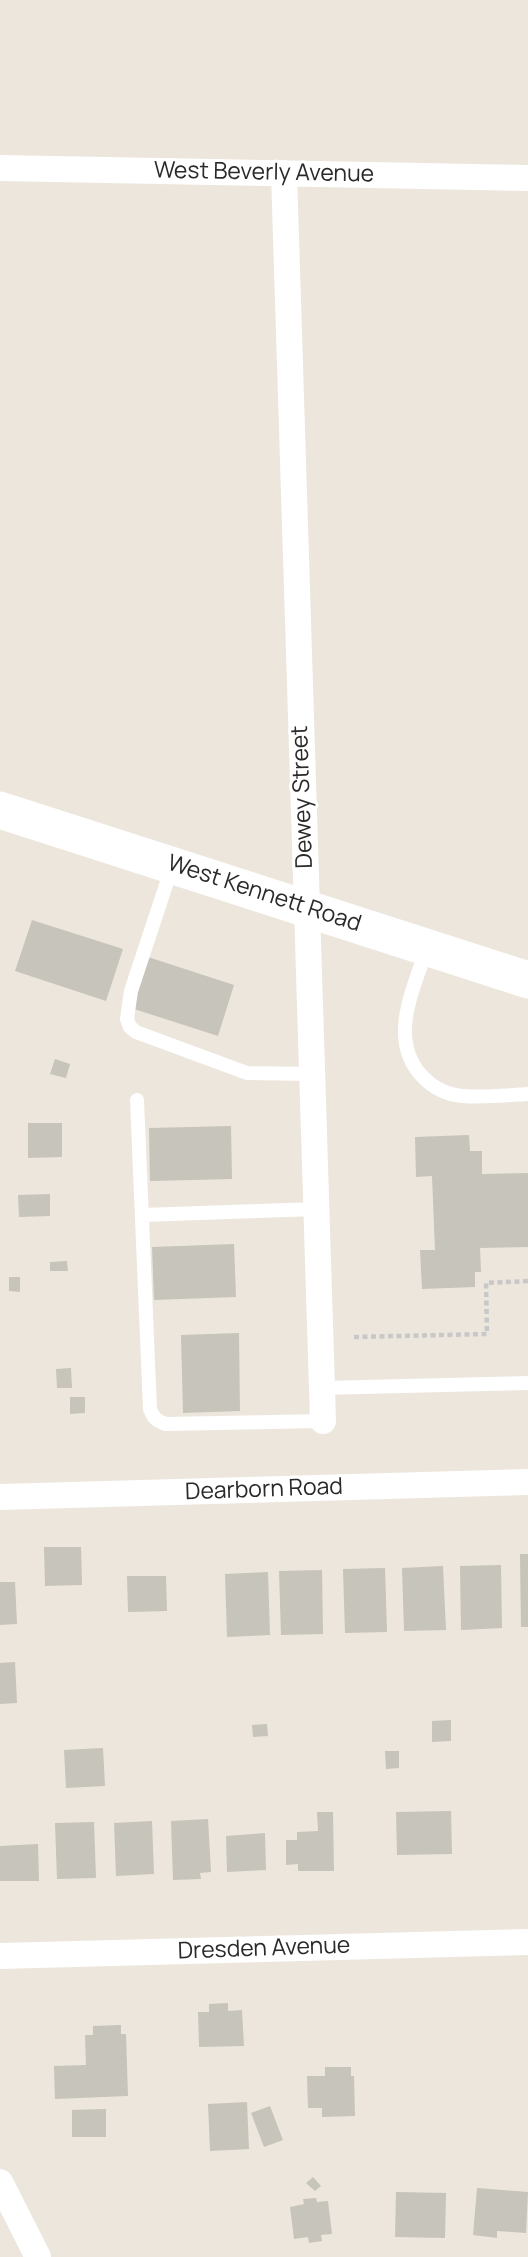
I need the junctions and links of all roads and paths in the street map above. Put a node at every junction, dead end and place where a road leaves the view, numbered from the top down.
1 (0, 169) edge
2 (284, 173) junction
3 (528, 178) edge
4 (0, 810) edge
5 (173, 864) junction
6 (307, 908) junction
7 (427, 947) junction
8 (528, 980) edge
9 (312, 1074) junction
10 (528, 1094) edge
11 (136, 1100) dead end
12 (316, 1209) junction
13 (142, 1215) junction
14 (528, 1281) edge
15 (354, 1337) dead end
16 (528, 1383) edge
17 (322, 1388) junction
18 (323, 1421) joint
19 (528, 1482) edge
20 (0, 1497) edge
21 (528, 1942) edge
22 (0, 1956) edge
23 (0, 2182) edge
24 (38, 2257) edge

1 - 2 street, West Beverly Avenue
2 - 3 street, West Beverly Avenue
2 - 6 street, Dewey Street
4 - 5 street, West Kennett Road
5 - 6 street, West Kennett Road
5 - 9 lane
6 - 7 street, West Kennett Road
6 - 9 street, Dewey Street
7 - 8 street, West Kennett Road
7 - 10 lane
9 - 12 street, Dewey Street
11 - 13 lane
12 - 13 lane
12 - 17 street, Dewey Street
13 - 18 lane
14 - 15 path
16 - 17 lane
17 - 18 street, Dewey Street
19 - 20 street, Dearborn Road
21 - 22 street, Dresden Avenue
23 - 24 street

